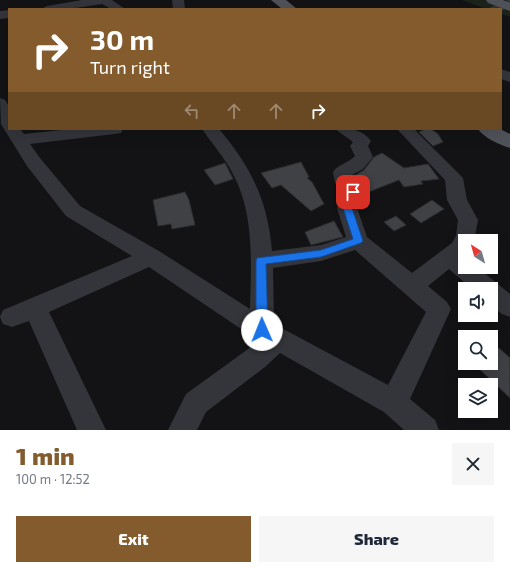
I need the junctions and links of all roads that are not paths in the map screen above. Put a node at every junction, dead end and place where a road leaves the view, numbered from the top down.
1 (104, 0) edge
2 (277, 0) edge
3 (492, 0) edge
4 (505, 6) edge
5 (53, 8) edge
6 (117, 8) edge
7 (289, 8) edge
8 (0, 103) edge
9 (8, 120) edge
10 (64, 130) edge
11 (211, 130) edge
12 (345, 130) edge
13 (406, 130) edge
14 (489, 130) edge
15 (13, 131) edge
16 (510, 142) edge
17 (358, 241) junction
18 (151, 257) junction
19 (449, 257) junction
20 (261, 261) junction
21 (479, 282) edge
22 (412, 286) junction
23 (498, 298) edge
24 (510, 307) edge
25 (270, 334) junction
26 (394, 403) junction
27 (92, 430) edge
28 (182, 430) edge
29 (425, 430) edge

1 - 5 street
1 - 6 street
2 - 7 main road
3 - 4 main road
8 - 9 street
10 - 15 street
11 - 20 street
12 - 17 street
13 - 19 street
14 - 16 main road
15 - 18 street
17 - 20 street
17 - 22 street
18 - 25 street
18 - 27 street
19 - 21 street
19 - 22 street
20 - 25 street
22 - 26 street
23 - 24 street
25 - 26 street
25 - 28 street
26 - 29 street

